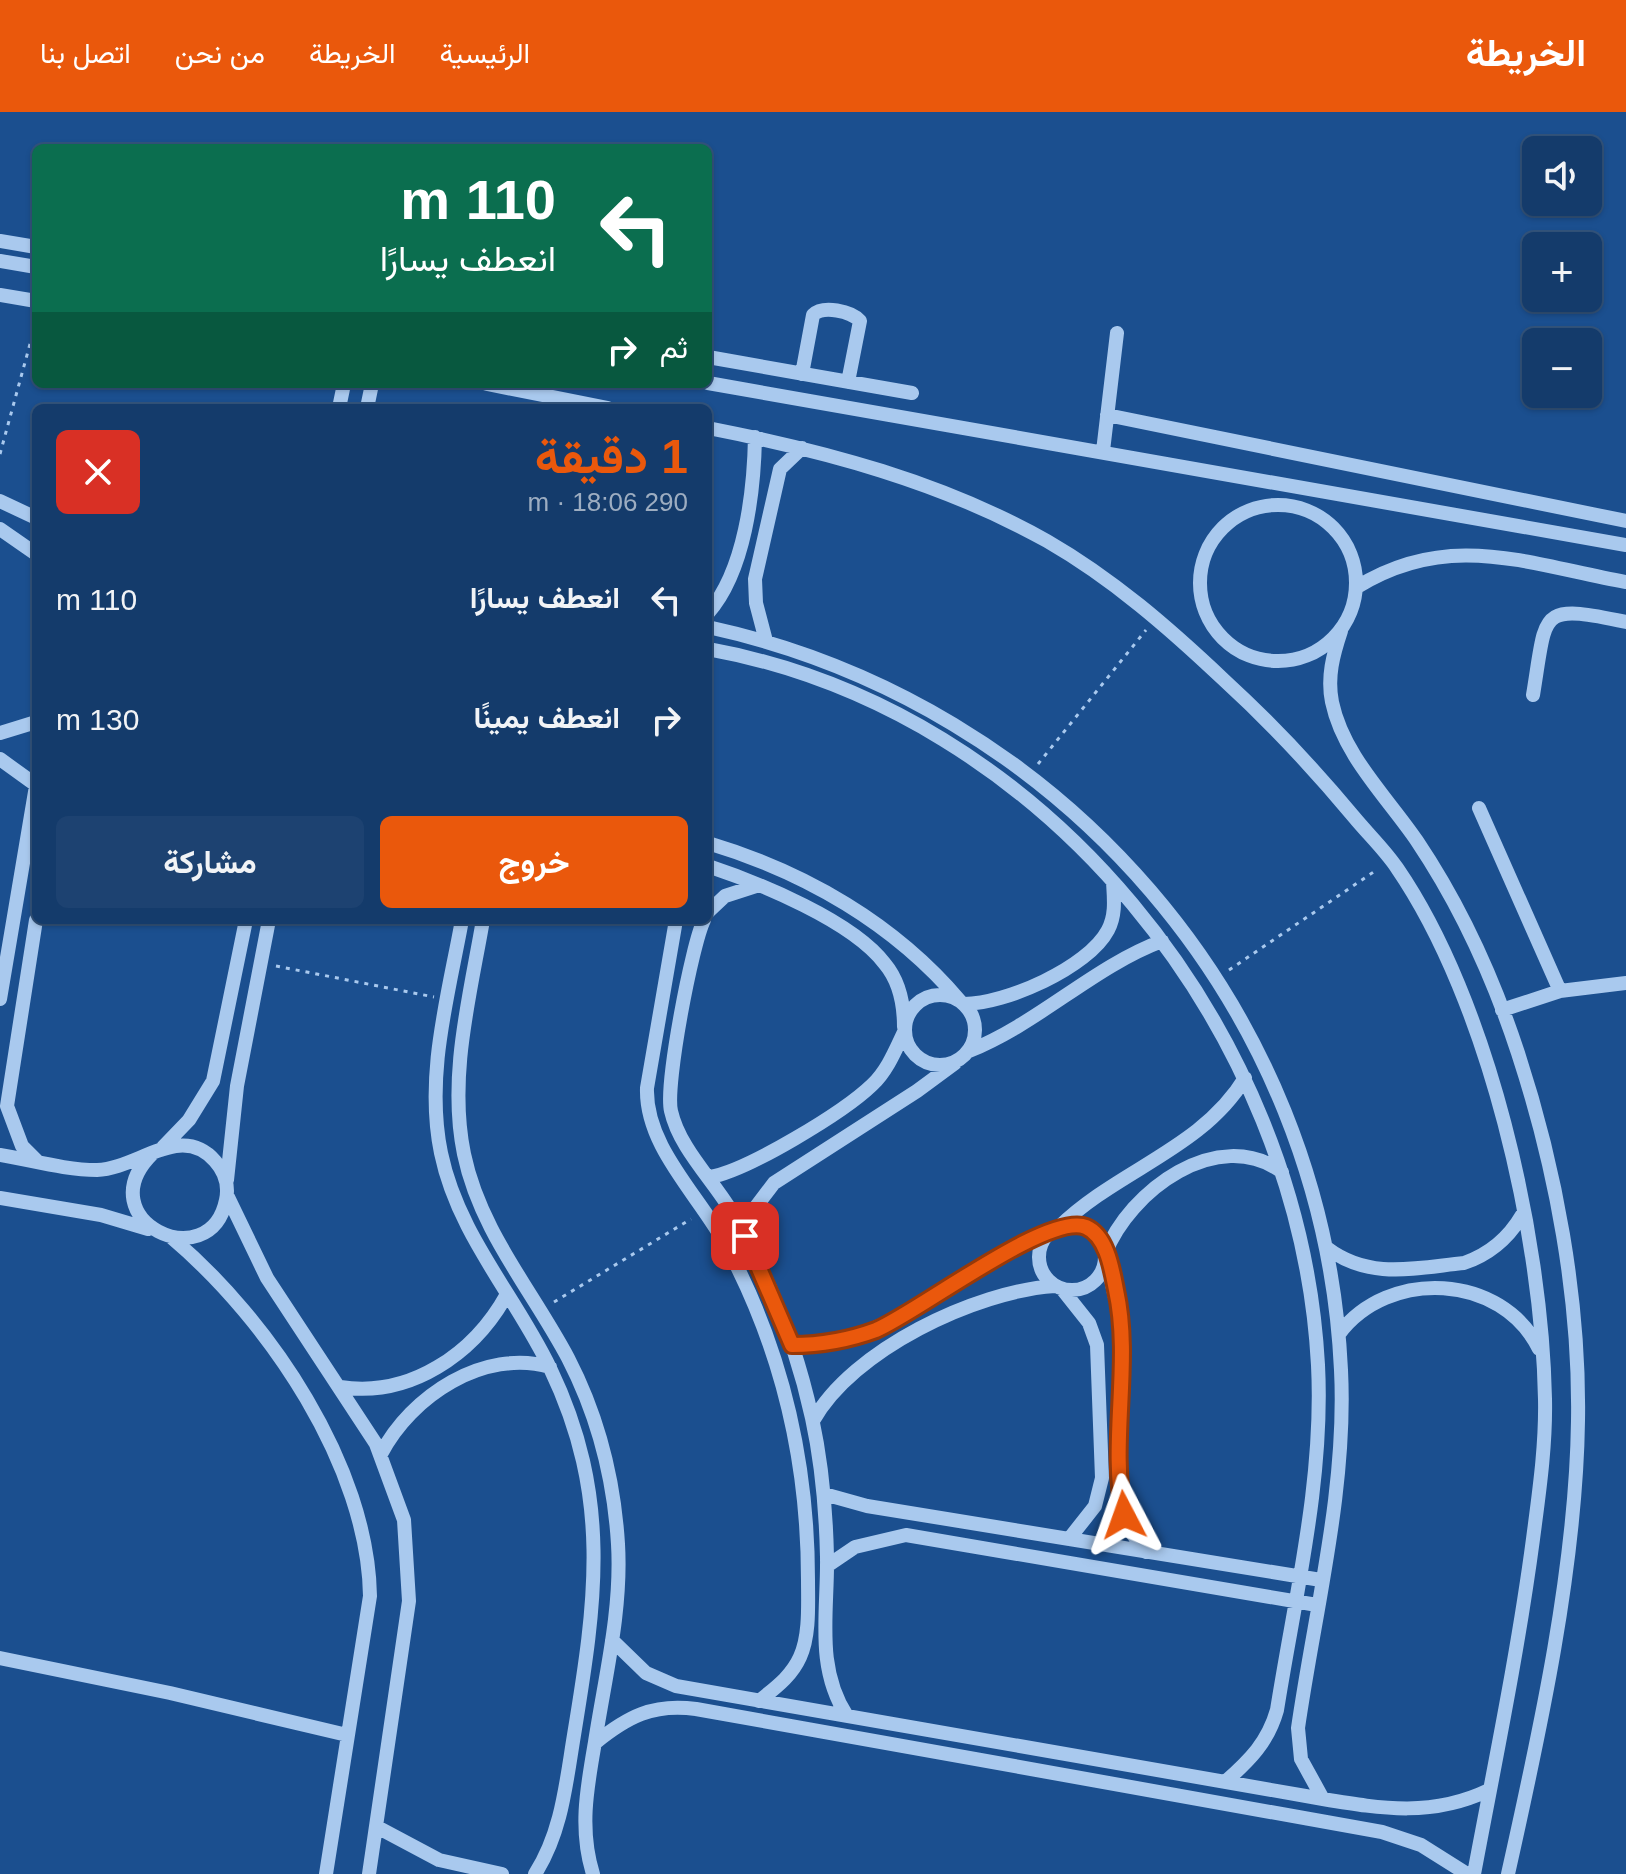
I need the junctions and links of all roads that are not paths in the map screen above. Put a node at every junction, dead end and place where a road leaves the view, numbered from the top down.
1 (0, 241) edge
2 (32, 246) edge
3 (0, 261) edge
4 (32, 266) edge
5 (0, 295) edge
6 (32, 300) edge
7 (1117, 333) dead end
8 (712, 358) edge
9 (802, 374) junction
10 (848, 382) junction
11 (712, 384) edge
12 (507, 388) edge
13 (912, 393) dead end
14 (588, 404) edge
15 (1107, 415) junction
16 (712, 429) edge
17 (755, 437) junction
18 (802, 448) junction
19 (1103, 451) junction
20 (1297, 485) junction
21 (0, 501) edge
22 (1296, 507) junction
23 (32, 516) edge
24 (1626, 521) edge
25 (0, 529) edge
26 (1626, 545) edge
27 (32, 550) edge
28 (1626, 582) edge
29 (1357, 587) junction
30 (712, 608) edge
31 (1626, 622) edge
32 (712, 628) edge
33 (1341, 631) junction
34 (1225, 640) junction
35 (766, 641) junction
36 (712, 650) edge
37 (1204, 662) junction
38 (1533, 695) dead end
39 (32, 723) edge
40 (0, 733) edge
41 (0, 759) edge
42 (32, 783) edge
43 (32, 806) edge
44 (1479, 808) dead end
45 (712, 844) edge
46 (712, 867) edge
47 (1113, 882) junction
48 (760, 885) junction
49 (712, 908) edge
50 (35, 924) edge
51 (245, 924) edge
52 (268, 924) edge
53 (461, 924) edge
54 (482, 924) edge
55 (675, 924) edge
56 (703, 924) edge
57 (1162, 941) junction
58 (5, 942) edge
59 (32, 946) junction
60 (2, 971) edge
61 (27, 975) junction
62 (1626, 983) edge
63 (1560, 991) junction
64 (0, 999) edge
65 (962, 1002) junction
66 (1502, 1010) junction
67 (904, 1030) junction
68 (969, 1051) junction
69 (955, 1063) junction
70 (1245, 1078) junction
71 (157, 1151) junction
72 (0, 1155) edge
73 (38, 1161) junction
74 (1282, 1173) junction
75 (710, 1177) junction
76 (227, 1190) junction
77 (0, 1198) edge
78 (1522, 1215) junction
79 (1054, 1230) junction
80 (154, 1231) junction
81 (745, 1236) junction
82 (172, 1238) junction
83 (1327, 1248) junction
84 (1106, 1256) junction
85 (1059, 1287) junction
86 (507, 1294) junction
87 (1339, 1334) junction
88 (792, 1345) junction
89 (1543, 1357) junction
90 (550, 1367) junction
91 (340, 1387) junction
92 (813, 1421) junction
93 (381, 1454) junction
94 (824, 1494) junction
95 (1069, 1539) junction
96 (1146, 1552) junction
97 (827, 1566) junction
98 (1298, 1576) junction
99 (1321, 1580) junction
100 (1294, 1601) junction
101 (1317, 1605) junction
102 (612, 1640) junction
103 (0, 1658) edge
104 (759, 1701) junction
105 (847, 1716) junction
106 (347, 1735) junction
107 (595, 1743) junction
108 (1225, 1782) junction
109 (1489, 1790) junction
110 (1323, 1799) junction
111 (377, 1827) junction
112 (326, 1874) edge
113 (369, 1874) edge
114 (502, 1874) edge
115 (535, 1874) edge
116 (593, 1874) edge
117 (1467, 1874) edge
118 (1474, 1874) edge
119 (1508, 1874) edge

1 - 2 street
3 - 4 street
5 - 6 street
7 - 15 street
8 - 9 street
9 - 10 street
9 - 10 street
10 - 13 street
11 - 19 street
12 - 14 street
15 - 19 street
15 - 24 street
16 - 17 street
17 - 18 street
17 - 30 street
18 - 35 street
18 - 37 street
19 - 20 street
20 - 22 street
20 - 26 street
21 - 23 street
22 - 29 street
22 - 34 street
25 - 27 street
28 - 29 street
29 - 33 street
31 - 38 street
32 - 35 street
33 - 34 street
33 - 66 street
34 - 37 street
35 - 83 street
36 - 47 street
37 - 78 street
39 - 40 street
41 - 42 street
43 - 58 street
44 - 63 street
45 - 65 street
46 - 48 street
47 - 57 street
47 - 65 street
48 - 49 street
48 - 67 street
50 - 59 street
51 - 71 street
52 - 76 street
53 - 86 street
54 - 102 street
55 - 104 street
56 - 75 street
57 - 68 street
57 - 70 street
58 - 59 street
58 - 60 street
59 - 61 street
60 - 61 street
60 - 64 street
61 - 73 street
62 - 63 street
63 - 66 street
65 - 67 street
65 - 68 street
66 - 119 street
67 - 69 street
67 - 75 street
68 - 69 street
69 - 81 street
70 - 74 street
70 - 79 street
71 - 73 street
71 - 76 street
71 - 80 street
72 - 73 street
74 - 84 street
74 - 98 street
75 - 81 street
76 - 82 street
76 - 91 street
77 - 80 street
78 - 83 street
78 - 89 street
79 - 84 street
79 - 85 street
79 - 88 street
80 - 82 street
81 - 88 street
82 - 106 street
83 - 87 street
84 - 85 street
84 - 96 street
85 - 92 street
85 - 95 street
86 - 90 street
86 - 91 street
87 - 89 street
87 - 99 street
88 - 92 street
89 - 109 street
90 - 93 street
90 - 115 street
91 - 93 street
92 - 94 street
93 - 111 street
94 - 95 street
94 - 97 street
95 - 96 street
96 - 98 street
97 - 100 street
97 - 105 street
98 - 99 street
98 - 100 street
99 - 101 street
100 - 101 street
100 - 108 street
101 - 110 street
102 - 104 street
102 - 107 street
103 - 106 street
104 - 105 street
105 - 108 street
106 - 112 street
107 - 116 street
107 - 117 street
108 - 110 street
109 - 110 street
109 - 118 street
111 - 113 street
111 - 114 street

